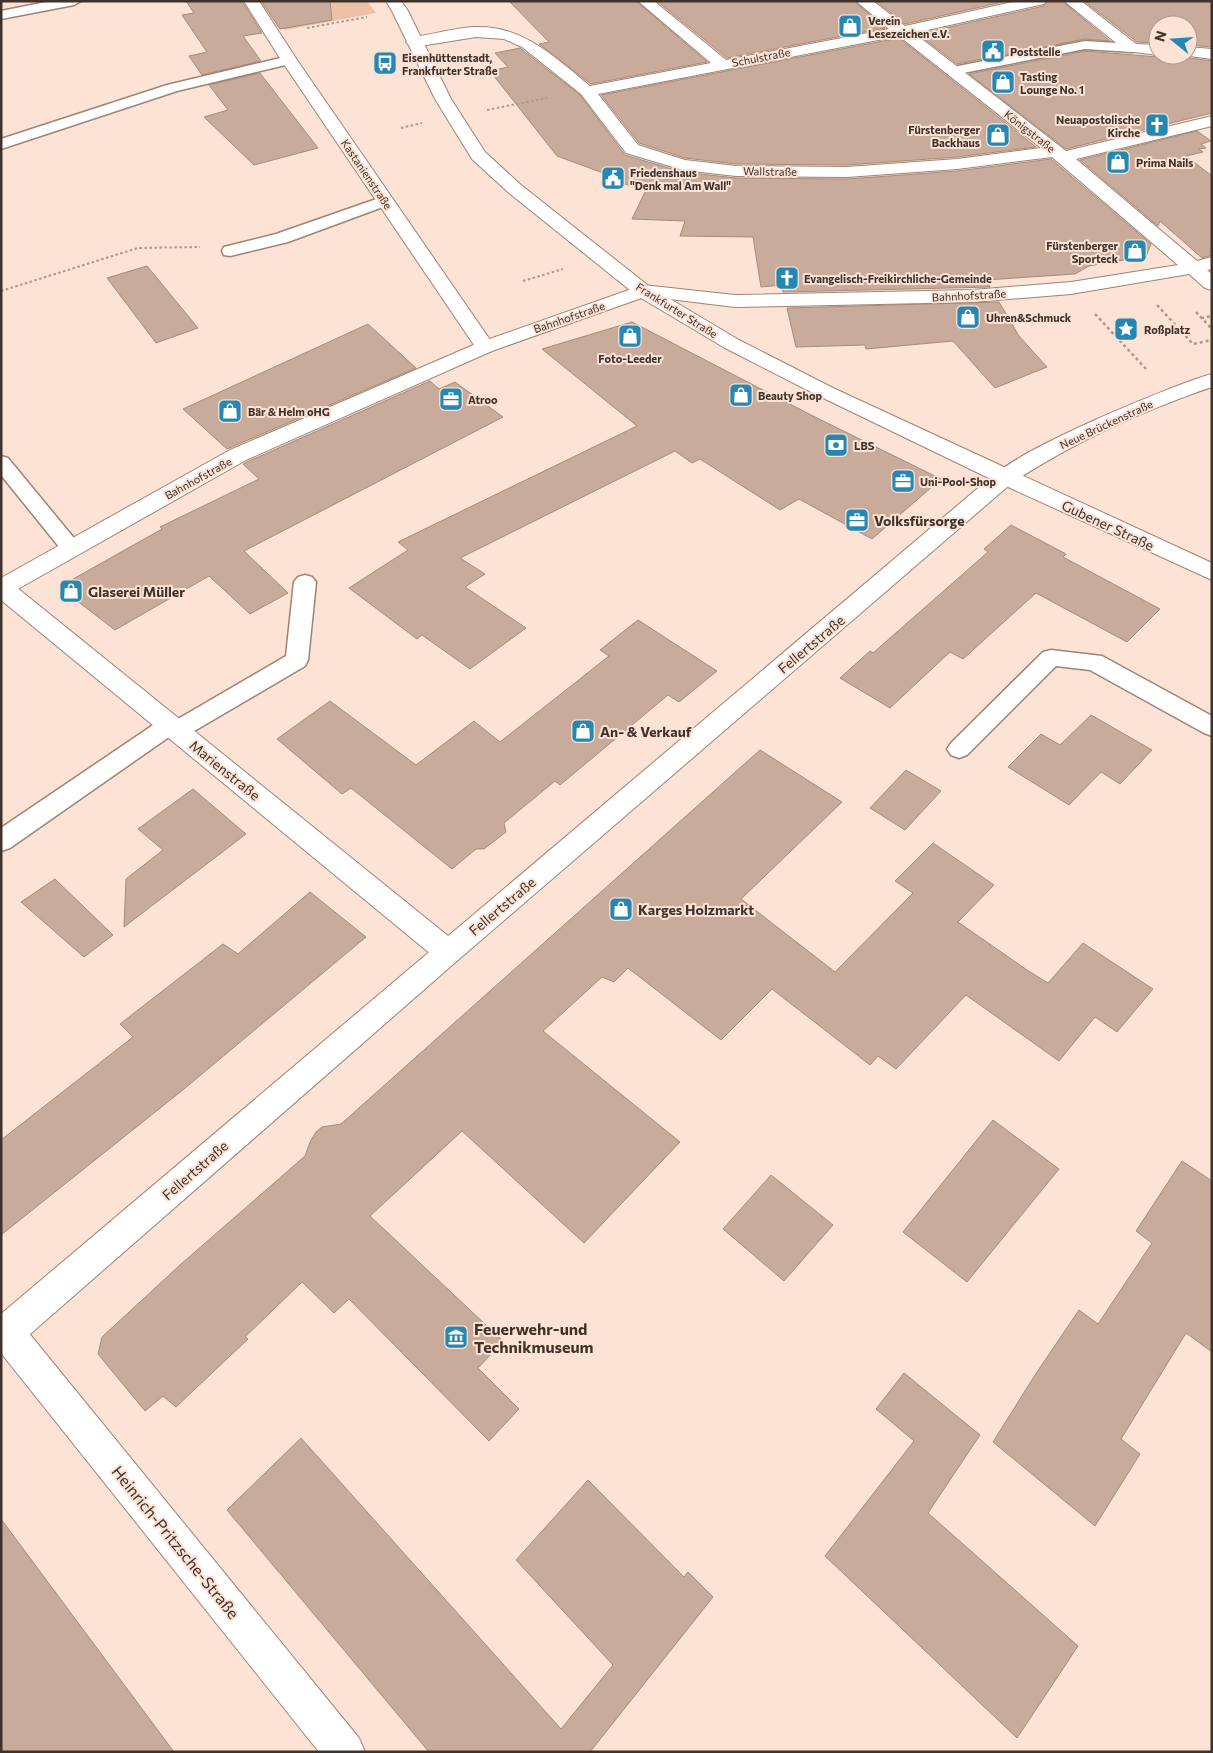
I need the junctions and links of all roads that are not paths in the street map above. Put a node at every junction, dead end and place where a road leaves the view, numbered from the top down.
1 (74, 1) edge
2 (251, 1) edge
3 (393, 1) edge
4 (645, 1) edge
5 (863, 1) edge
6 (1039, 1) edge
7 (1071, 1) edge
8 (1, 15) edge
9 (902, 31) junction
10 (414, 42) junction
11 (1132, 48) junction
12 (1148, 49) edge
13 (1198, 53) edge
14 (1212, 54) edge
15 (289, 60) junction
16 (722, 64) junction
17 (953, 71) junction
18 (586, 91) junction
19 (1212, 121) edge
20 (1, 144) edge
21 (1059, 154) junction
22 (385, 201) junction
23 (230, 251) road end
24 (1212, 262) edge
25 (1192, 268) junction
26 (1212, 284) edge
27 (643, 291) junction
28 (485, 347) junction
29 (1210, 382) edge
30 (1, 462) edge
31 (1005, 477) junction
32 (71, 548) junction
33 (1212, 572) edge
34 (305, 582) dead end
35 (2, 588) edge
36 (1212, 727) edge
37 (173, 728) junction
38 (959, 749) dead end
39 (1, 841) edge
40 (448, 952) junction
41 (4, 1335) edge
42 (345, 1752) edge

1 - 8 lane
2 - 15 street, Kastanienstraße
3 - 10 street, Frankfurter Straße
4 - 16 street
5 - 9 street, Königstraße
6 - 9 street, Schulstraße
7 - 11 street
9 - 16 street, Schulstraße
9 - 17 street, Königstraße
10 - 18 street, Wallstraße
10 - 27 street, Frankfurter Straße
11 - 12 street
11 - 17 lane
13 - 14 street
15 - 20 lane
15 - 22 street, Kastanienstraße
16 - 18 street, Schulstraße
17 - 21 street, Königstraße
18 - 21 street, Wallstraße
19 - 21 street, Wallstraße
21 - 25 street, Königstraße
22 - 23 lane
22 - 28 street, Kastanienstraße
24 - 25 street, Bahnhofstraße
25 - 26 street
25 - 27 street, Bahnhofstraße
27 - 28 street, Bahnhofstraße
27 - 31 street, Frankfurter Straße
28 - 32 street, Bahnhofstraße
29 - 31 street, Neue Brückenstraße
30 - 32 lane
31 - 33 street, Gubener Straße
31 - 40 street, Fellertstraße
32 - 35 street, Bahnhofstraße
34 - 37 lane
35 - 37 street, Marienstraße
36 - 38 lane
37 - 39 lane
37 - 40 street, Marienstraße
40 - 41 street, Fellertstraße
41 - 42 street, Heinrich-Pritzsche-Straße

